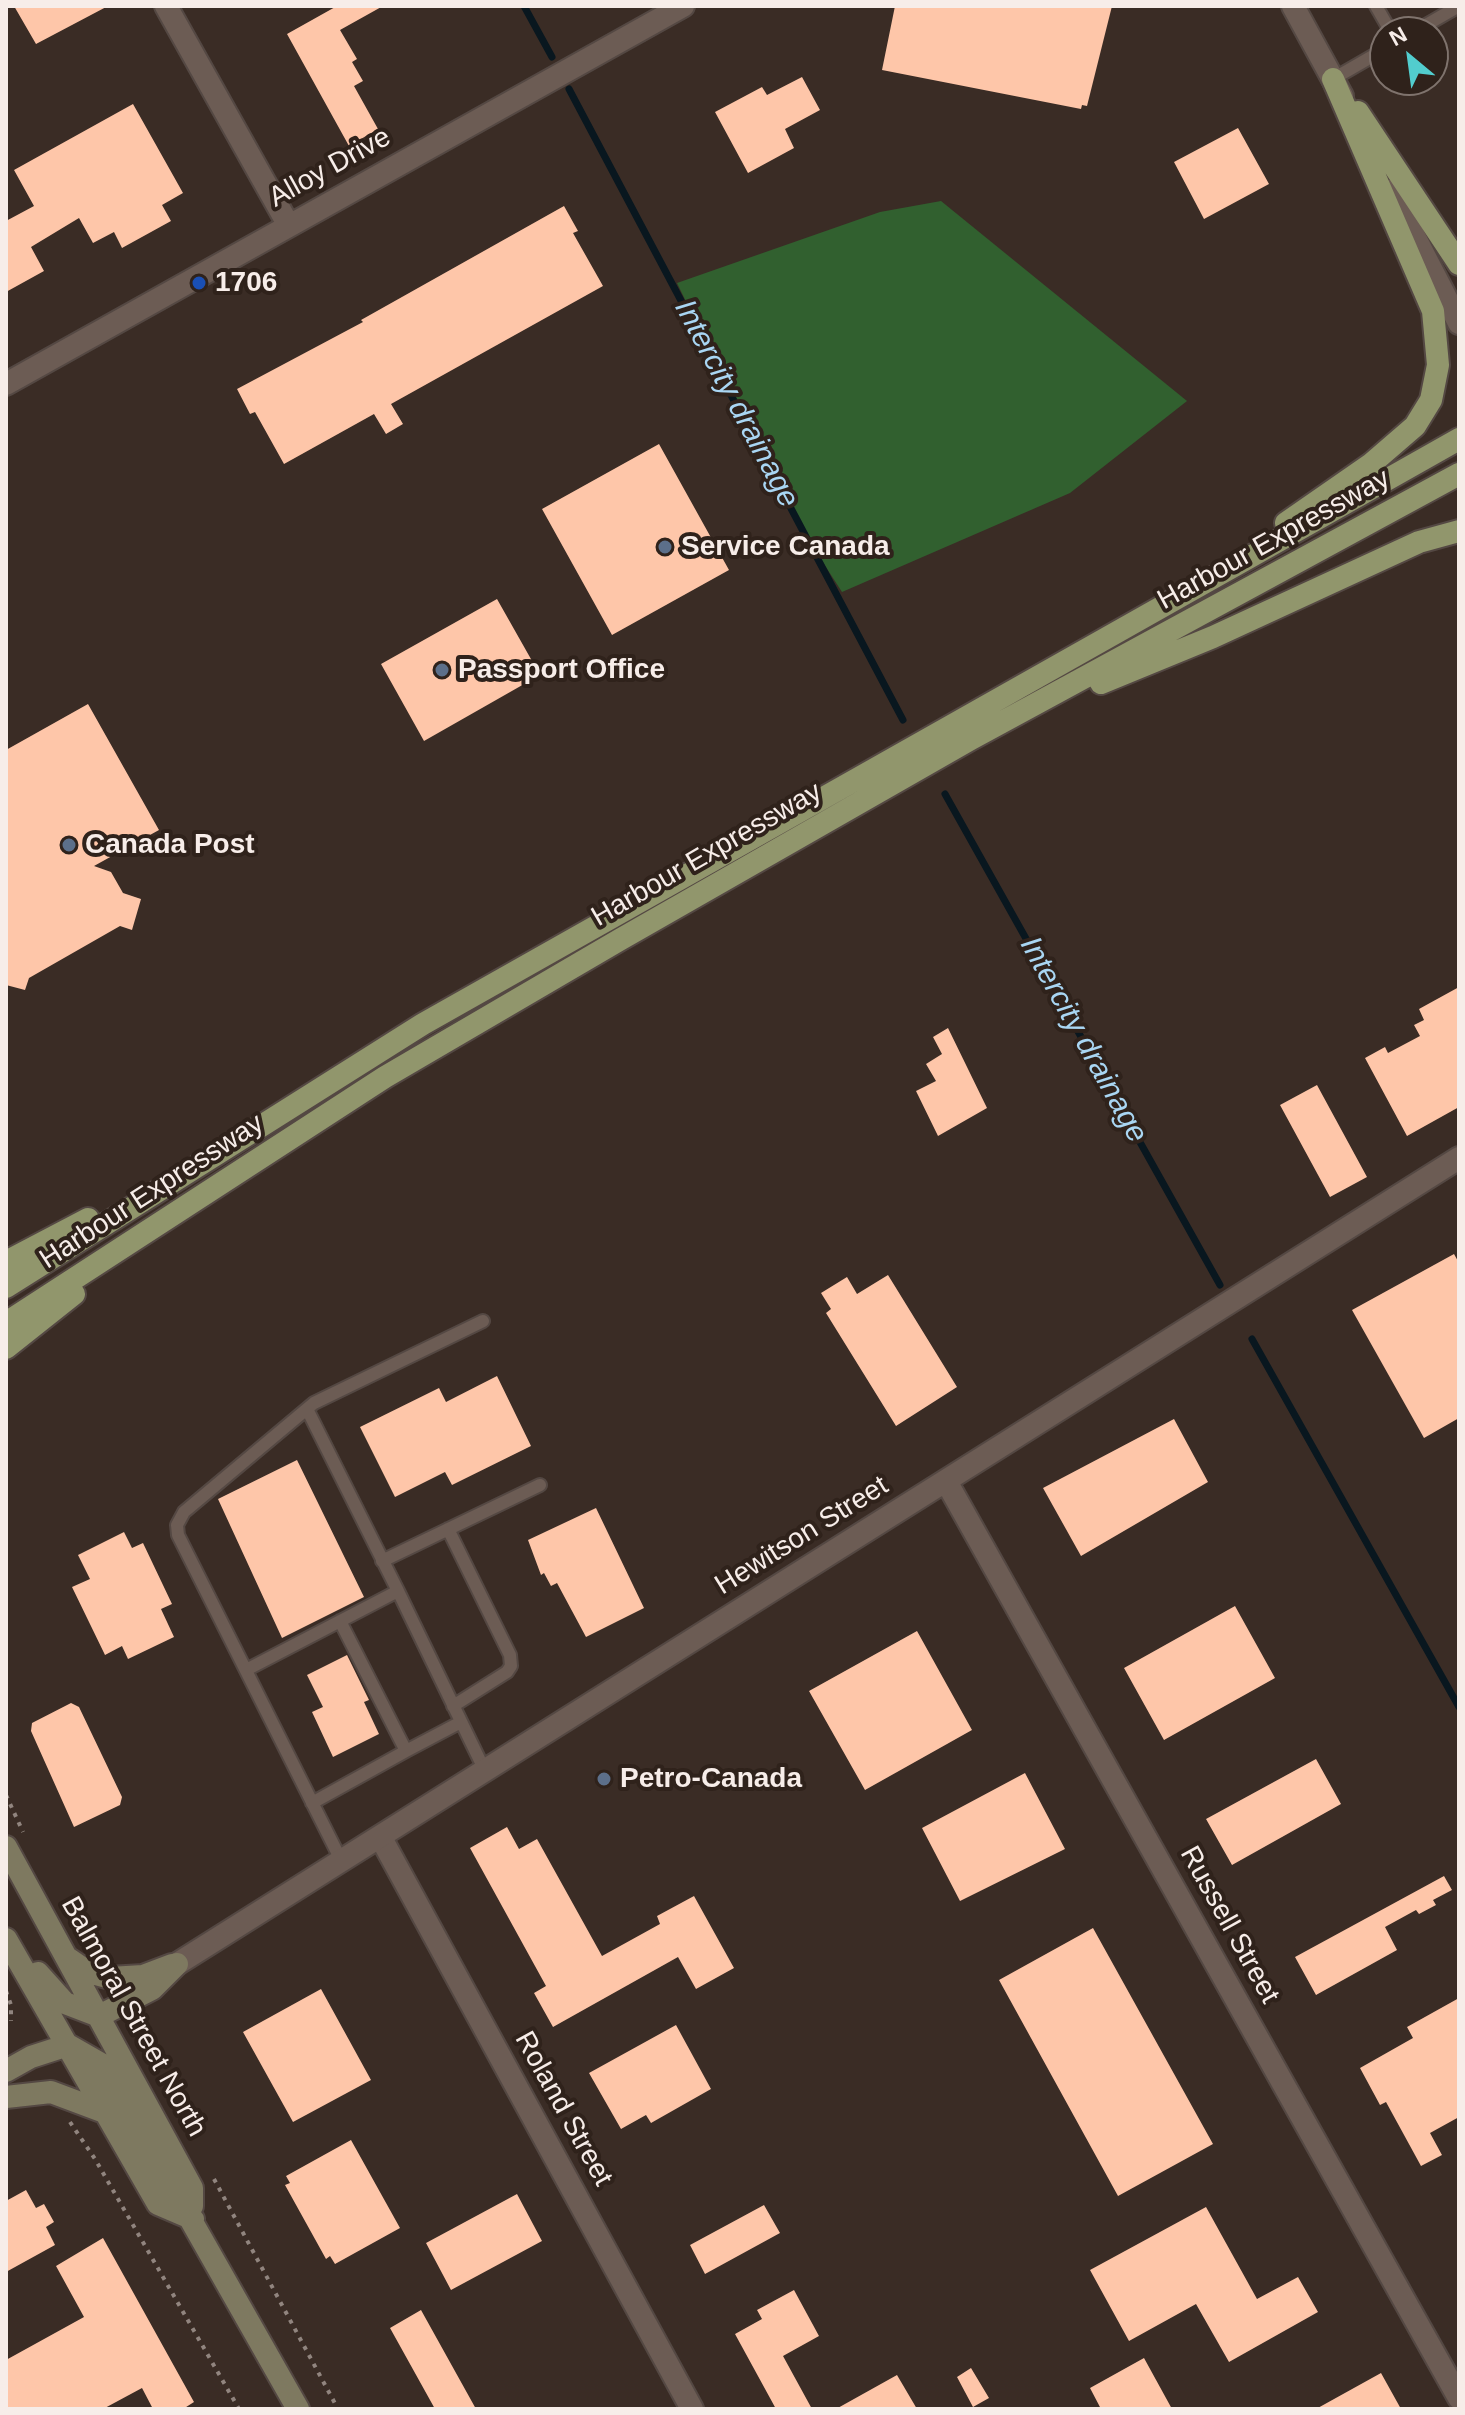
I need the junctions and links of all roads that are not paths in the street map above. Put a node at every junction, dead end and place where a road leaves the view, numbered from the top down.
1 (166, 6) edge
2 (683, 6) edge
3 (1293, 6) edge
4 (1369, 58) edge
5 (1333, 79) junction
6 (289, 226) junction
7 (1459, 264) edge
8 (1459, 323) edge
9 (6, 384) edge
10 (1459, 439) edge
11 (1459, 474) edge
12 (1459, 531) edge
13 (1187, 593) junction
14 (999, 724) junction
15 (223, 1148) junction
16 (1459, 1158) edge
17 (183, 1207) junction
18 (6, 1262) edge
19 (6, 1287) edge
20 (483, 1321) dead end
21 (6, 1323) edge
22 (6, 1348) edge
23 (307, 1409) junction
24 (946, 1481) junction
25 (540, 1485) dead end
26 (448, 1529) junction
27 (382, 1561) junction
28 (398, 1591) junction
29 (340, 1621) junction
30 (246, 1670) junction
31 (453, 1706) junction
32 (461, 1722) junction
33 (406, 1751) junction
34 (485, 1771) junction
35 (312, 1803) junction
36 (381, 1838) junction
37 (6, 1847) edge
38 (342, 1862) junction
39 (6, 1926) edge
40 (6, 1939) edge
41 (67, 1958) junction
42 (177, 1964) junction
43 (99, 2016) junction
44 (68, 2045) junction
45 (6, 2071) edge
46 (6, 2097) edge
47 (107, 2113) junction
48 (193, 2219) junction
49 (1459, 2398) edge
50 (298, 2409) edge
51 (692, 2409) edge

1 - 6 street
2 - 6 street, Alloy Drive
3 - 5 street
4 - 5 lane
5 - 7 main road
5 - 8 street
5 - 13 main road
6 - 9 street, Alloy Drive
10 - 13 main road, Harbour Expressway
11 - 14 main road, Harbour Expressway
12 - 14 main road
13 - 15 main road, Harbour Expressway
14 - 17 main road, Harbour Expressway
15 - 18 main road
15 - 19 main road, Harbour Expressway
16 - 24 street, Hewitson Street
17 - 21 main road, Harbour Expressway
17 - 22 main road
20 - 23 lane
23 - 27 lane
23 - 30 lane
24 - 34 street, Hewitson Street
24 - 49 street, Russell Street
25 - 26 lane
26 - 27 lane
26 - 31 lane
27 - 28 lane
28 - 29 lane
28 - 31 lane
29 - 30 lane
29 - 33 lane
30 - 35 lane
31 - 32 lane
32 - 33 lane
32 - 34 lane
33 - 35 lane
34 - 36 street, Hewitson Street
35 - 38 lane
36 - 38 street, Hewitson Street
36 - 51 street, Roland Street
37 - 41 main road, Balmoral Street North
38 - 42 street, Hewitson Street
39 - 43 main road
40 - 44 main road
41 - 42 main road
41 - 43 main road, Balmoral Street North
42 - 43 main road
43 - 48 main road, Balmoral Street North
44 - 45 main road
44 - 47 main road
44 - 48 main road
46 - 47 main road
47 - 48 main road
48 - 50 main road, Balmoral Street North

